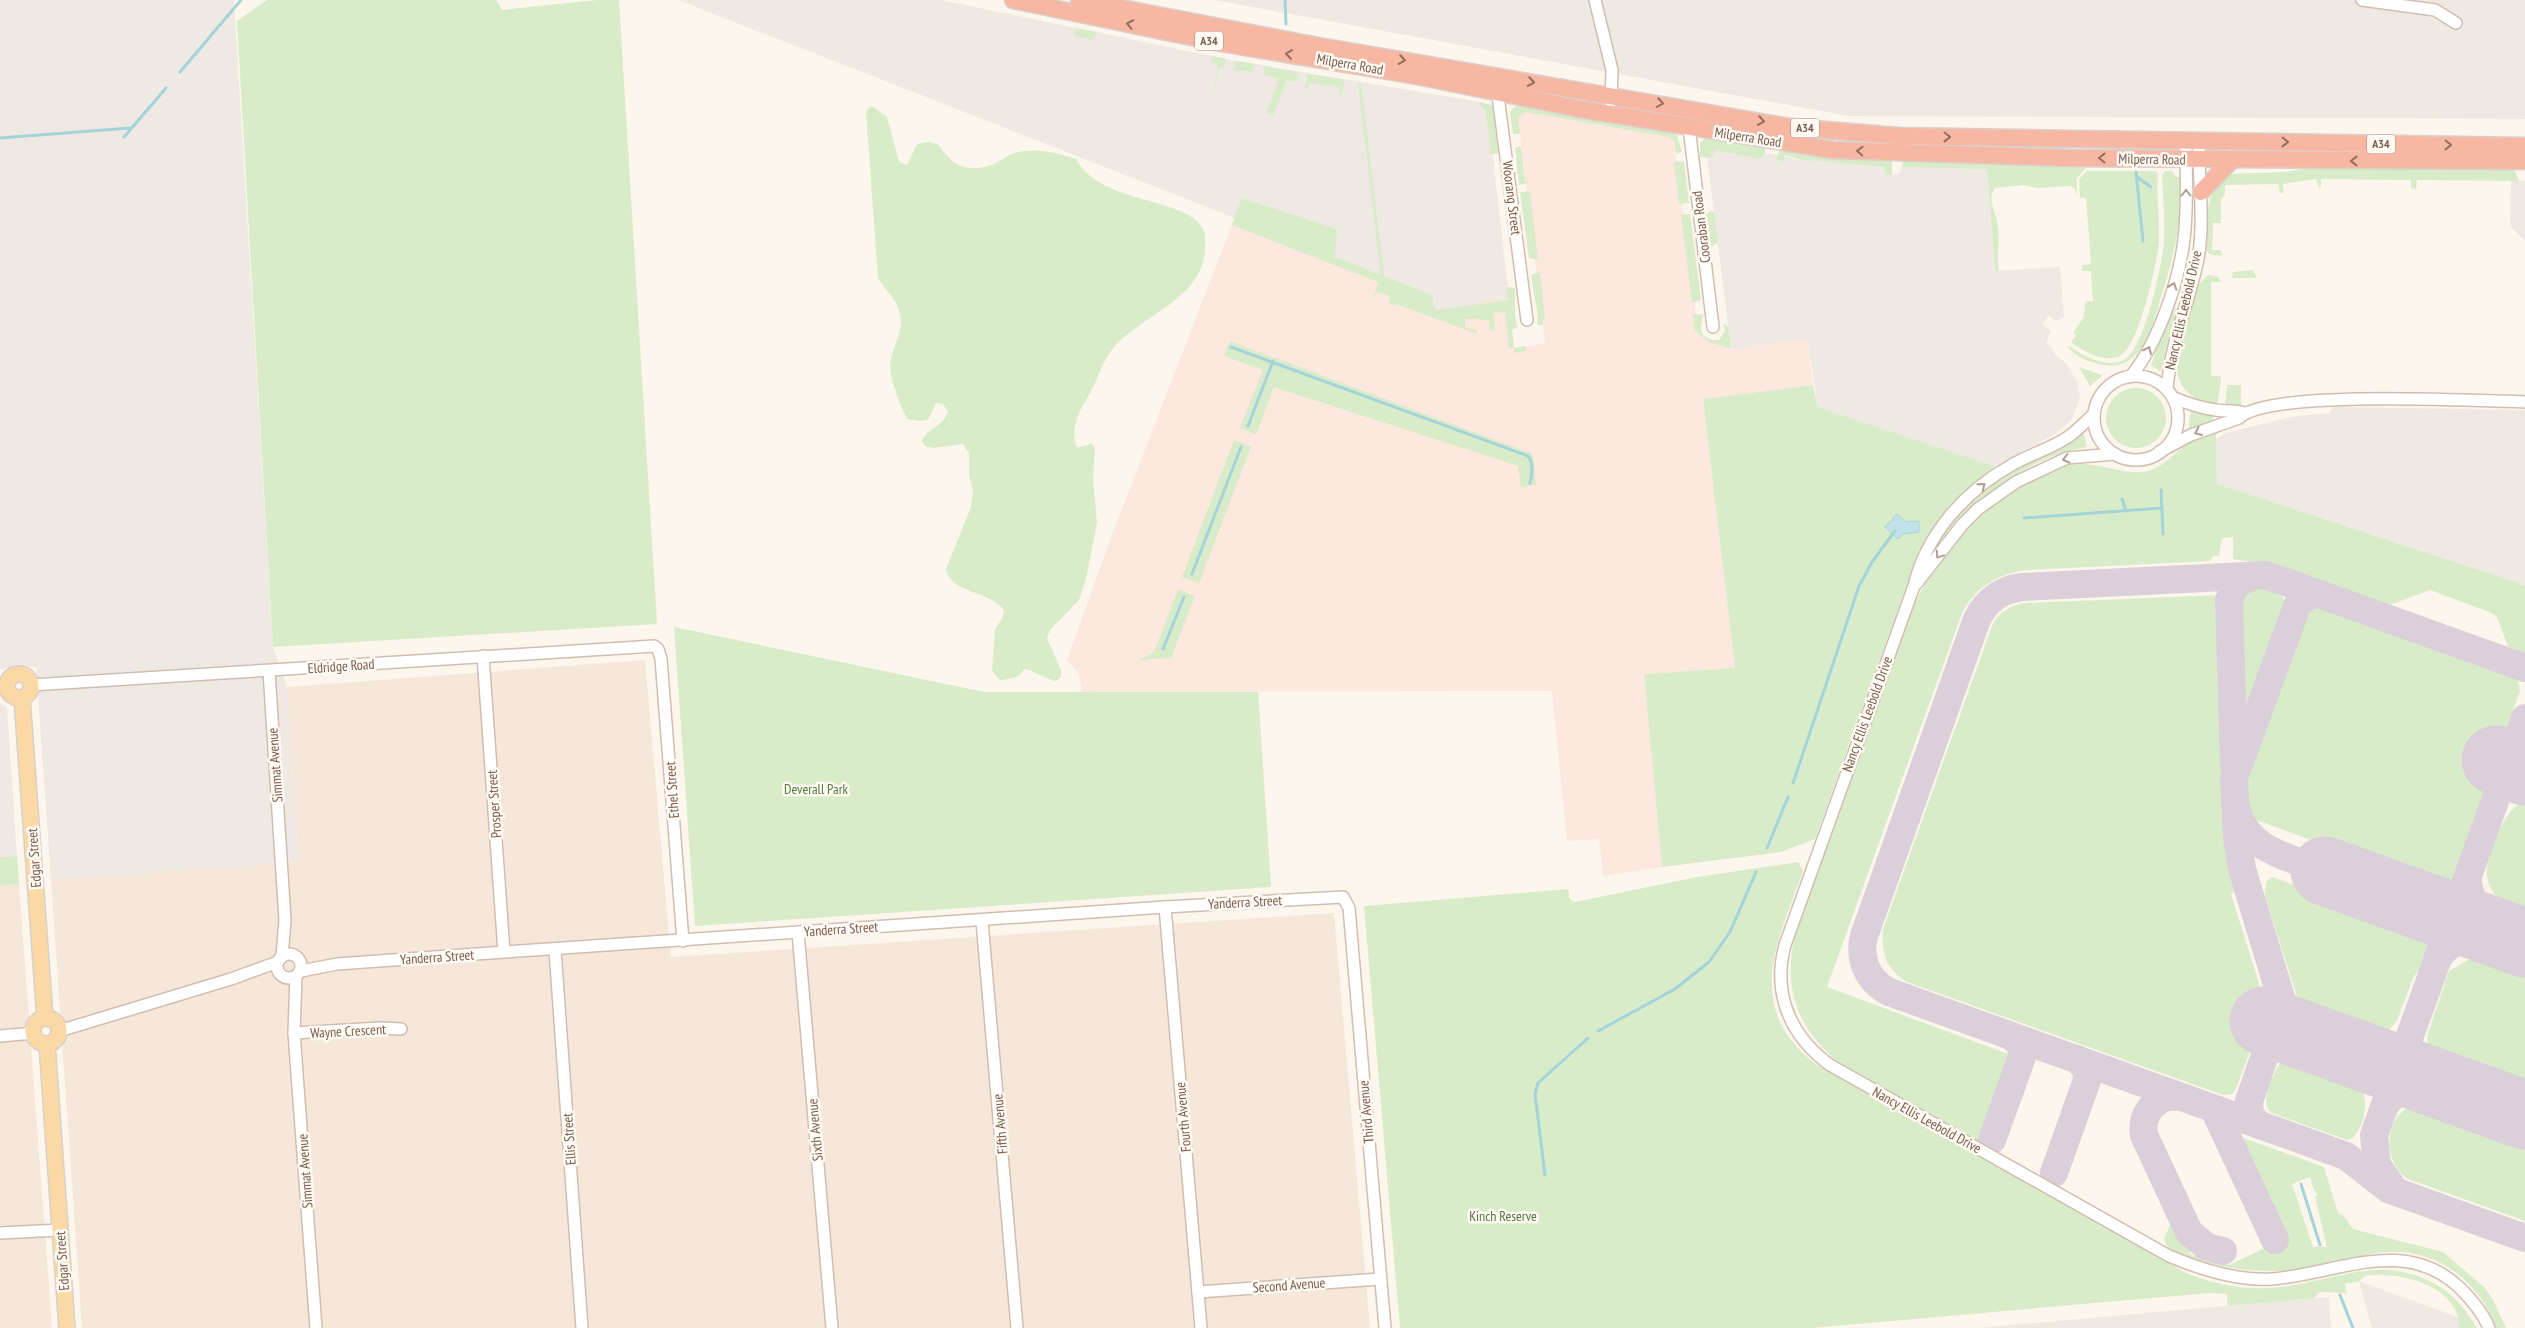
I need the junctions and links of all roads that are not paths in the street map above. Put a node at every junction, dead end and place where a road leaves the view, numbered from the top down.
1 (1013, 0) edge
2 (1079, 0) edge
3 (1595, 0) edge
4 (2362, 0) edge
5 (2456, 23) dead end
6 (1497, 83) junction
7 (1612, 95) junction
8 (1610, 113) junction
9 (1689, 127) junction
10 (2193, 140) junction
11 (2525, 146) edge
12 (2192, 159) junction
13 (2232, 160) junction
14 (2525, 162) edge
15 (2201, 192) junction
16 (1527, 320) dead end
17 (1712, 327) dead end
18 (2130, 376) junction
19 (2169, 393) junction
20 (2525, 402) edge
21 (2244, 413) junction
22 (2094, 414) junction
23 (2160, 452) junction
24 (2115, 454) junction
25 (1914, 586) junction
26 (651, 645) joint
27 (483, 656) junction
28 (269, 670) junction
29 (31, 685) junction
30 (4, 688) edge
31 (22, 698) junction
32 (1344, 898) joint
33 (1165, 907) junction
34 (285, 920) junction
35 (982, 921) junction
36 (798, 932) junction
37 (683, 941) junction
38 (555, 950) junction
39 (504, 952) junction
40 (298, 966) junction
41 (281, 967) junction
42 (294, 1014) junction
43 (45, 1018) junction
44 (401, 1029) dead end
45 (60, 1031) junction
46 (34, 1033) junction
47 (294, 1033) junction
48 (0, 1036) edge
49 (47, 1044) junction
50 (60, 1230) junction
51 (0, 1233) edge
52 (1380, 1279) junction
53 (1198, 1292) junction
54 (67, 1328) edge
55 (316, 1328) edge
56 (582, 1328) edge
57 (832, 1328) edge
58 (1018, 1328) edge
59 (1201, 1328) edge
60 (1384, 1328) edge
61 (2489, 1328) edge

6 -> 1 highway, Milperra Road / A34
2 -> 6 highway, Milperra Road / A34
3 - 7 street
4 - 5 street
6 -> 7 highway, Milperra Road / A34
6 - 8 highway, Milperra Road / A34
6 - 16 street, Woorang Street
7 - 8 street
7 -> 10 highway, Milperra Road / A34
8 - 9 highway, Milperra Road / A34
12 -> 9 highway, Milperra Road / A34
9 - 17 street, Cooraban Road
10 -> 11 highway, Milperra Road / A34
10 - 12 street, Nancy Ellis Leebold Drive
12 - 13 highway, Milperra Road / A34
12 - 15 street, Nancy Ellis Leebold Drive
18 -> 12 street, Nancy Ellis Leebold Drive
14 -> 13 highway, Milperra Road / A34
13 - 15 highway
15 - 19 street, Nancy Ellis Leebold Drive
18 - 19 street
18 - 22 street
19 - 21 street
19 - 23 street
20 - 21 street
21 -> 23 street
22 - 24 street
25 -> 22 street, Nancy Ellis Leebold Drive
23 - 24 street
24 -> 25 street, Nancy Ellis Leebold Drive
25 - 61 street, Nancy Ellis Leebold Drive
26 - 27 street, Eldridge Road
26 - 37 street, Ethel Street
27 - 28 street, Eldridge Road
27 - 39 street, Prosper Street
28 - 29 street, Eldridge Road
28 - 34 street, Simmat Avenue
29 - 30 main road
29 - 31 main road
30 - 31 main road
31 - 43 main road, Edgar Street
32 - 33 street, Yanderra Street
32 - 52 street, Third Avenue
33 - 35 street, Yanderra Street
33 - 53 street, Fourth Avenue
34 - 40 street, Simmat Avenue
34 - 41 street, Simmat Avenue
35 - 36 street, Yanderra Street
35 - 58 street, Fifth Avenue
36 - 37 street, Yanderra Street
36 - 57 street, Sixth Avenue
37 - 38 street, Yanderra Street
38 - 39 street, Yanderra Street
38 - 56 street, Ellis Street
39 - 40 street, Yanderra Street
40 - 41 street
40 - 41 street
40 - 42 street, Simmat Avenue
41 - 42 street, Simmat Avenue
41 - 45 street
42 - 47 street, Simmat Avenue
43 - 45 main road
43 - 46 main road
44 - 47 street, Wayne Crescent
45 - 49 main road
46 - 48 street
46 - 49 main road
47 - 55 street, Simmat Avenue
49 - 50 main road, Edgar Street
50 - 51 street
50 - 54 main road, Edgar Street
52 - 53 street, Second Avenue
52 - 60 street, Third Avenue
53 - 59 street, Fourth Avenue

